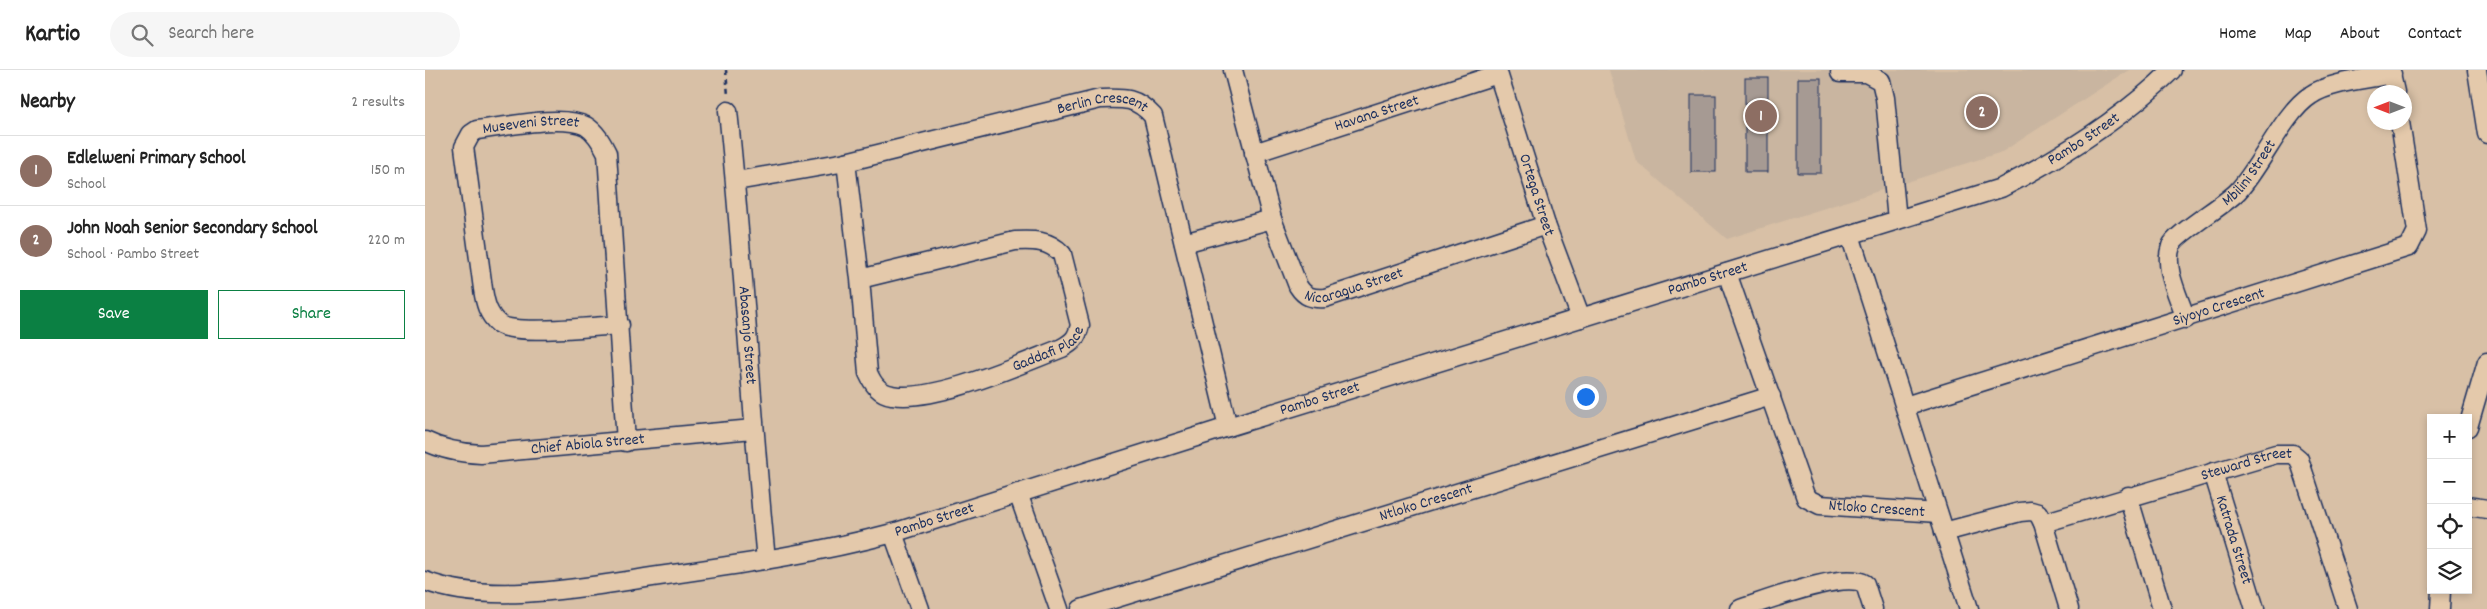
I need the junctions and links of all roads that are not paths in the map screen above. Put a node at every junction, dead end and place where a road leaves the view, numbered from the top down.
1 (1233, 70) edge
2 (2172, 70) edge
3 (2477, 70) edge
4 (1497, 72) edge
5 (2391, 72) edge
6 (1840, 73) dead end
7 (2394, 85) edge
8 (728, 111) road end
9 (2401, 130) edge
10 (2487, 134) edge
11 (1254, 153) junction
12 (845, 162) junction
13 (735, 180) junction
14 (1272, 219) junction
15 (1897, 220) junction
16 (1546, 225) junction
17 (1850, 235) junction
18 (1184, 243) junction
19 (1727, 273) junction
20 (861, 279) junction
21 (1581, 318) junction
22 (2186, 319) junction
23 (619, 325) junction
24 (2487, 362) edge
25 (1771, 396) junction
26 (1905, 406) junction
27 (2472, 414) edge
28 (1228, 427) junction
29 (753, 429) junction
30 (425, 441) edge
31 (626, 442) junction
32 (2213, 472) junction
33 (1018, 492) junction
34 (2128, 496) junction
35 (2472, 507) edge
36 (2487, 509) edge
37 (1938, 513) junction
38 (2043, 523) junction
39 (1944, 532) junction
40 (893, 534) junction
41 (766, 560) junction
42 (425, 581) edge
43 (2441, 594) edge
44 (920, 609) edge
45 (1059, 609) edge
46 (1081, 609) edge
47 (1740, 609) edge
48 (1873, 609) edge
49 (1969, 609) edge
50 (2069, 609) edge
51 (2162, 609) edge
52 (2255, 609) edge
53 (2348, 609) edge
54 (2439, 609) edge

1 - 11 street, Nicaragua Street
2 - 15 street, Pambo Street
3 - 10 street
4 - 11 street, Havana Street
4 - 16 street, Ortega Street
5 - 7 street
5 - 22 street, Mbilini Street
6 - 15 street
8 - 13 street, Abasanjo Street
9 - 22 street, Siyoyo Crescent
11 - 14 street, Nicaragua Street
12 - 13 street, Berlin Crescent
12 - 18 street, Berlin Crescent
12 - 20 street, Gaddafi Place
13 - 29 street, Abasanjo Street
14 - 16 street, Nicaragua Street
14 - 18 street
15 - 17 street, Pambo Street
16 - 21 street, Ortega Street
17 - 19 street, Pambo Street
17 - 26 street
18 - 28 street, Berlin Crescent
19 - 21 street, Pambo Street
19 - 25 street, Ntloko Crescent
20 - 20 street, Gaddafi Place
21 - 28 street, Pambo Street
22 - 26 street, Siyoyo Crescent
23 - 23 street, Museveni Street
23 - 31 street, Museveni Street
24 - 27 street
25 - 37 street, Ntloko Crescent
25 - 46 street, Ntloko Crescent
26 - 37 street
28 - 33 street, Pambo Street
29 - 31 street, Chief Abiola Street
29 - 41 street, Abasanjo Street
30 - 31 street, Chief Abiola Street
32 - 34 street, Steward Street
32 - 52 street, Katrada Street
32 - 53 street, Steward Street
33 - 40 street, Pambo Street
33 - 45 street
34 - 38 street, Steward Street
34 - 51 street
35 - 36 street
37 - 39 street
38 - 39 street
38 - 50 street
39 - 49 street
40 - 41 street, Pambo Street
40 - 44 street
41 - 42 street, Pambo Street
43 - 54 street
47 - 48 street

